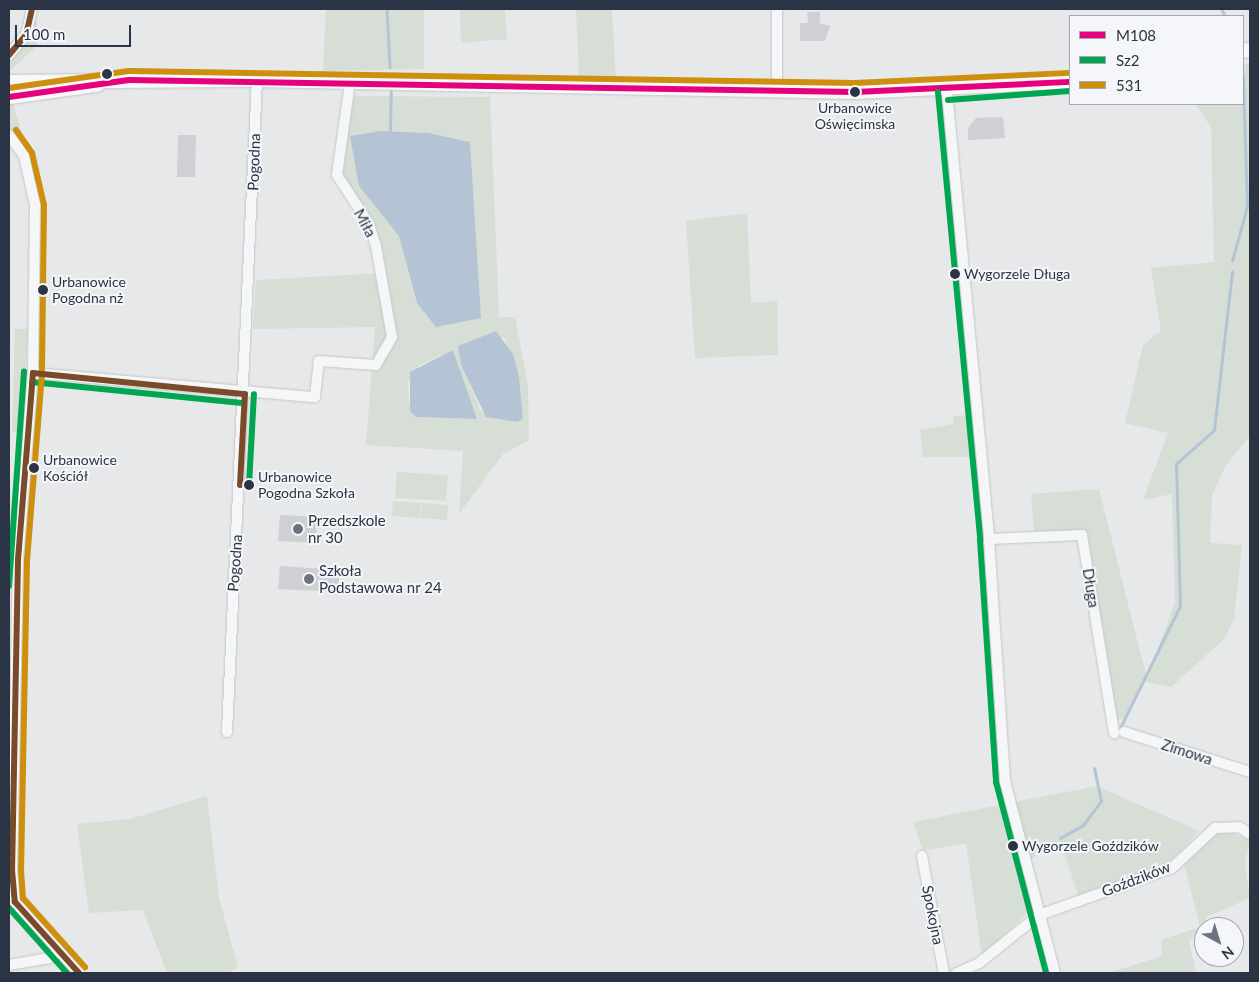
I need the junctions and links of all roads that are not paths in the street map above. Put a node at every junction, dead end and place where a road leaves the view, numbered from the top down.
1 (32, 9) edge
2 (777, 9) edge
3 (9, 55) edge
4 (129, 80) junction
5 (257, 80) junction
6 (9, 82) edge
7 (350, 82) junction
8 (1069, 82) edge
9 (777, 90) junction
10 (947, 91) junction
11 (9, 97) edge
12 (9, 135) edge
13 (33, 373) junction
14 (245, 394) junction
15 (989, 538) junction
16 (227, 732) dead end
17 (1119, 733) joint
18 (1250, 772) edge
19 (1250, 834) edge
20 (922, 856) dead end
21 (10, 870) edge
22 (1039, 915) junction
23 (59, 952) junction
24 (9, 965) edge
25 (79, 973) edge
26 (944, 973) edge
27 (957, 973) edge
28 (1055, 973) edge

1 - 3 street
2 - 9 street
4 - 5 highway
4 - 6 highway
4 - 11 highway
5 - 7 highway
5 - 14 street, Pogodna
7 - 9 highway
7 - 14 street, Miła
8 - 10 highway
9 - 10 highway
10 - 15 street
12 - 13 street
13 - 14 street
13 - 21 street
14 - 16 street, Pogodna
15 - 17 street, Długa
15 - 22 street
17 - 18 street, Zimowa
19 - 22 street, Goździków
20 - 26 street, Spokojna
21 - 23 street
22 - 27 street
22 - 28 street
23 - 24 street
23 - 25 street

